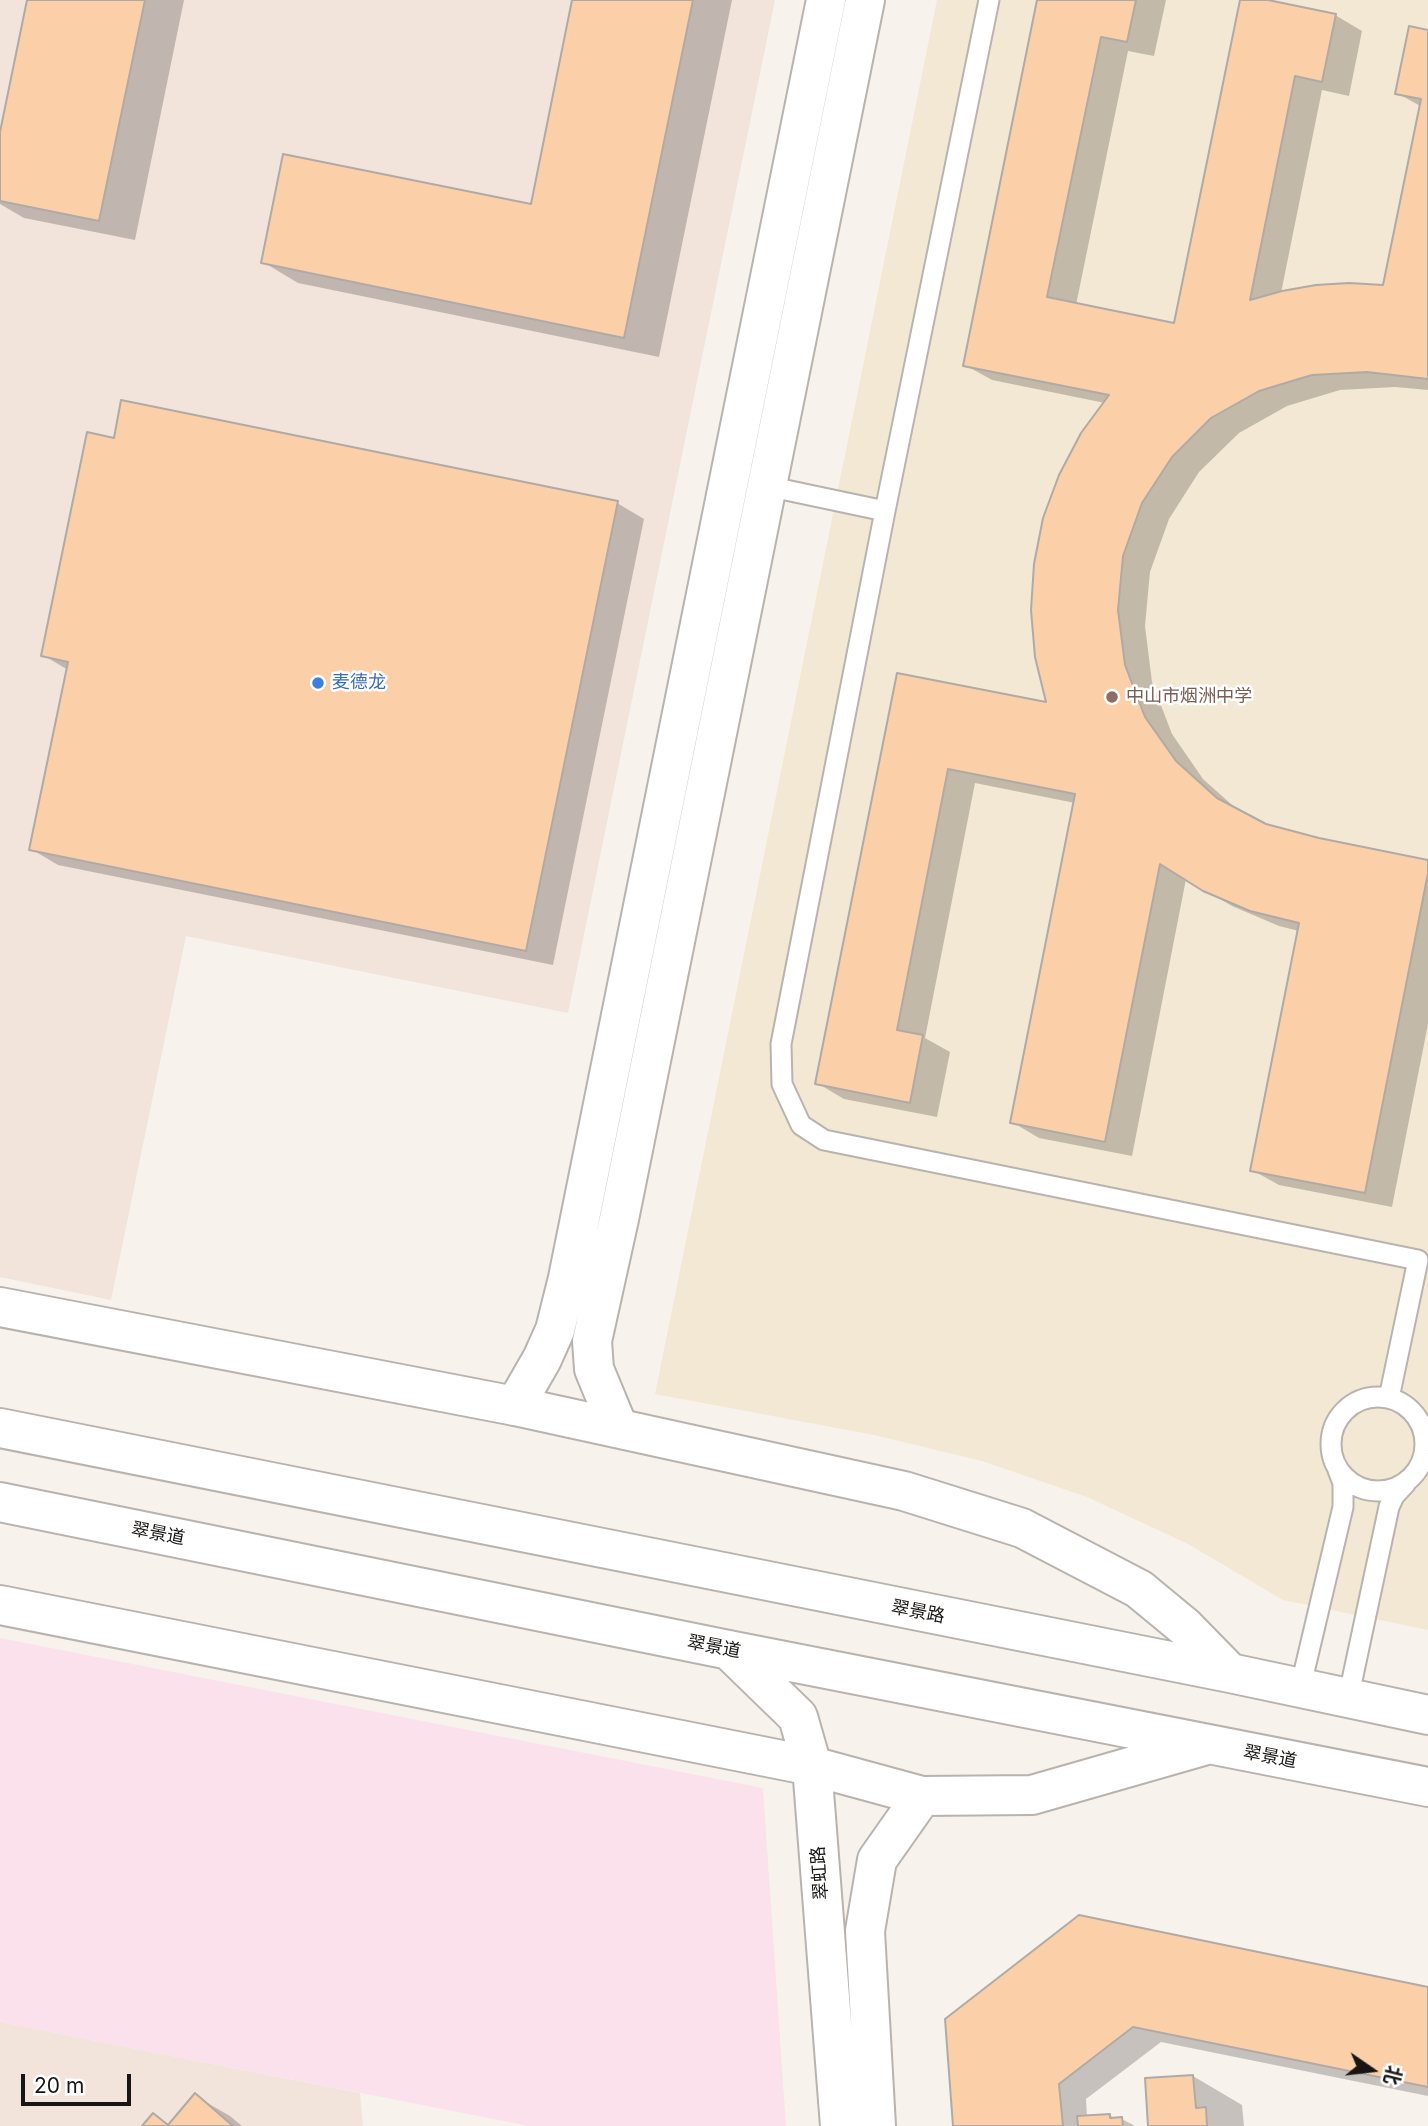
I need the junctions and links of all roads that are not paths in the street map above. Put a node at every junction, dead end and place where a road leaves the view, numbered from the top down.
1 (826, 0) edge
2 (865, 0) edge
3 (989, 0) edge
4 (729, 479) junction
5 (767, 486) junction
6 (885, 510) junction
7 (0, 1307) edge
8 (1389, 1398) junction
9 (515, 1406) junction
10 (618, 1427) junction
11 (0, 1429) edge
12 (1338, 1469) junction
13 (1406, 1483) junction
14 (0, 1502) edge
15 (0, 1605) edge
16 (729, 1650) junction
17 (1230, 1674) junction
18 (1300, 1689) junction
19 (1348, 1699) junction
20 (1428, 1715) edge
21 (1209, 1745) junction
22 (812, 1766) junction
23 (1428, 1787) edge
24 (922, 1796) junction
25 (840, 2126) edge
26 (876, 2126) edge

1 - 4 main road
2 - 5 main road
3 - 6 lane
4 - 5 lane
4 - 9 main road
5 - 6 lane
5 - 10 main road
6 - 8 lane
7 - 9 main road
8 - 12 lane
8 - 13 lane
9 - 10 main road
10 - 17 main road
11 - 17 main road, 翠景路
12 - 13 lane
12 - 18 lane
13 - 19 lane
14 - 16 main road, 翠景道
15 - 22 main road
16 - 21 main road, 翠景道
16 - 22 main road, 翠虹路
17 - 18 main road, 翠景路
18 - 19 main road, 翠景路
19 - 20 main road, 翠景路
21 - 23 main road, 翠景道
21 - 24 main road
22 - 24 main road
22 - 25 main road, 翠虹路
24 - 26 main road

